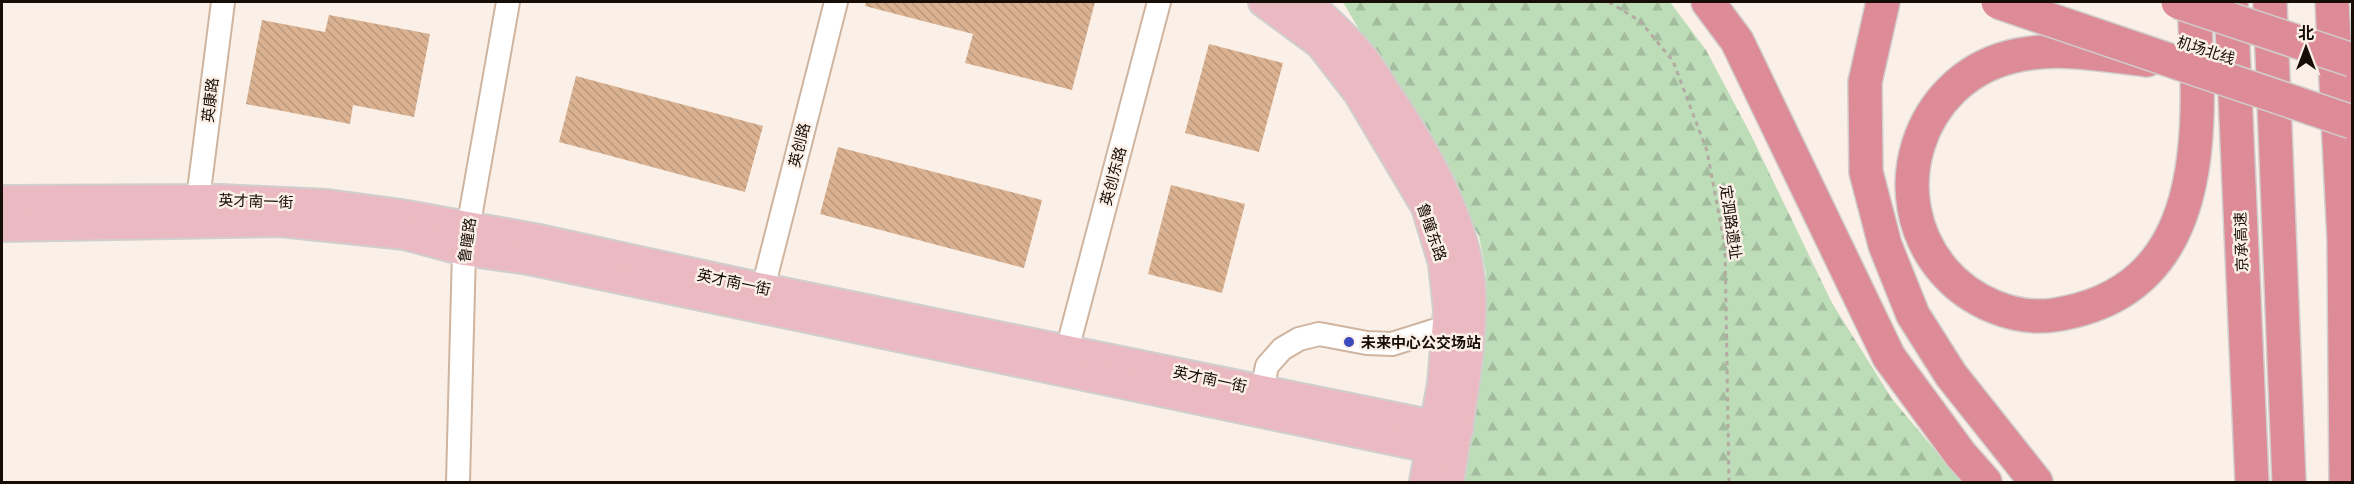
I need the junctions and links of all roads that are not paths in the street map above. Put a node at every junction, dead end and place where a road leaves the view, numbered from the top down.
1 (223, 2) edge
2 (508, 2) edge
3 (836, 2) edge
4 (1159, 2) edge
5 (1263, 2) edge
6 (1303, 2) edge
7 (1708, 2) edge
8 (1883, 2) edge
9 (1998, 2) edge
10 (2059, 2) edge
11 (2178, 2) edge
12 (2194, 2) edge
13 (2230, 2) edge
14 (2270, 2) edge
15 (2332, 2) edge
16 (2352, 60) edge
17 (2175, 63) junction
18 (2352, 99) edge
19 (2352, 123) edge
20 (198, 199) junction
21 (2, 200) edge
22 (2, 227) edge
23 (466, 239) junction
24 (2344, 239) junction
25 (763, 288) junction
26 (2352, 288) edge
27 (1446, 327) junction
28 (1067, 350) junction
29 (1262, 390) junction
30 (1444, 439) junction
31 (458, 483) edge
32 (1424, 483) edge
33 (1449, 483) edge
34 (1985, 483) edge
35 (2036, 483) edge
36 (2252, 483) edge
37 (2289, 483) edge
38 (2346, 483) edge

1 - 20 street, 英康路
2 - 23 street, 鲁瞳路
3 - 25 street, 英创路
4 - 28 street, 英创东路
5 - 27 main road, 鲁瞳东路
6 - 30 main road, 鲁瞳东路
7 - 34 highway
8 - 35 highway
9 - 17 highway, bridge
10 - 18 highway, 机场北线
11 - 16 highway, bridge
12 - 17 highway, bridge
13 - 36 highway, 京承高速
14 - 37 highway
15 - 24 highway
17 - 19 highway, bridge
20 - 21 main road, 英才南一街
20 - 23 main road, 英才南一街
22 - 23 main road, 英才南一街
23 - 25 main road, 英才南一街
23 - 30 main road, 英才南一街
23 - 31 street, 鲁瞳路
24 - 26 highway
24 - 38 highway
25 - 28 main road, 英才南一街
27 - 29 street
27 - 30 main road, 鲁瞳东路
28 - 29 main road, 英才南一街
29 - 30 main road, 英才南一街
30 - 32 main road, 鲁瞳东路
30 - 33 main road, 鲁瞳东路

